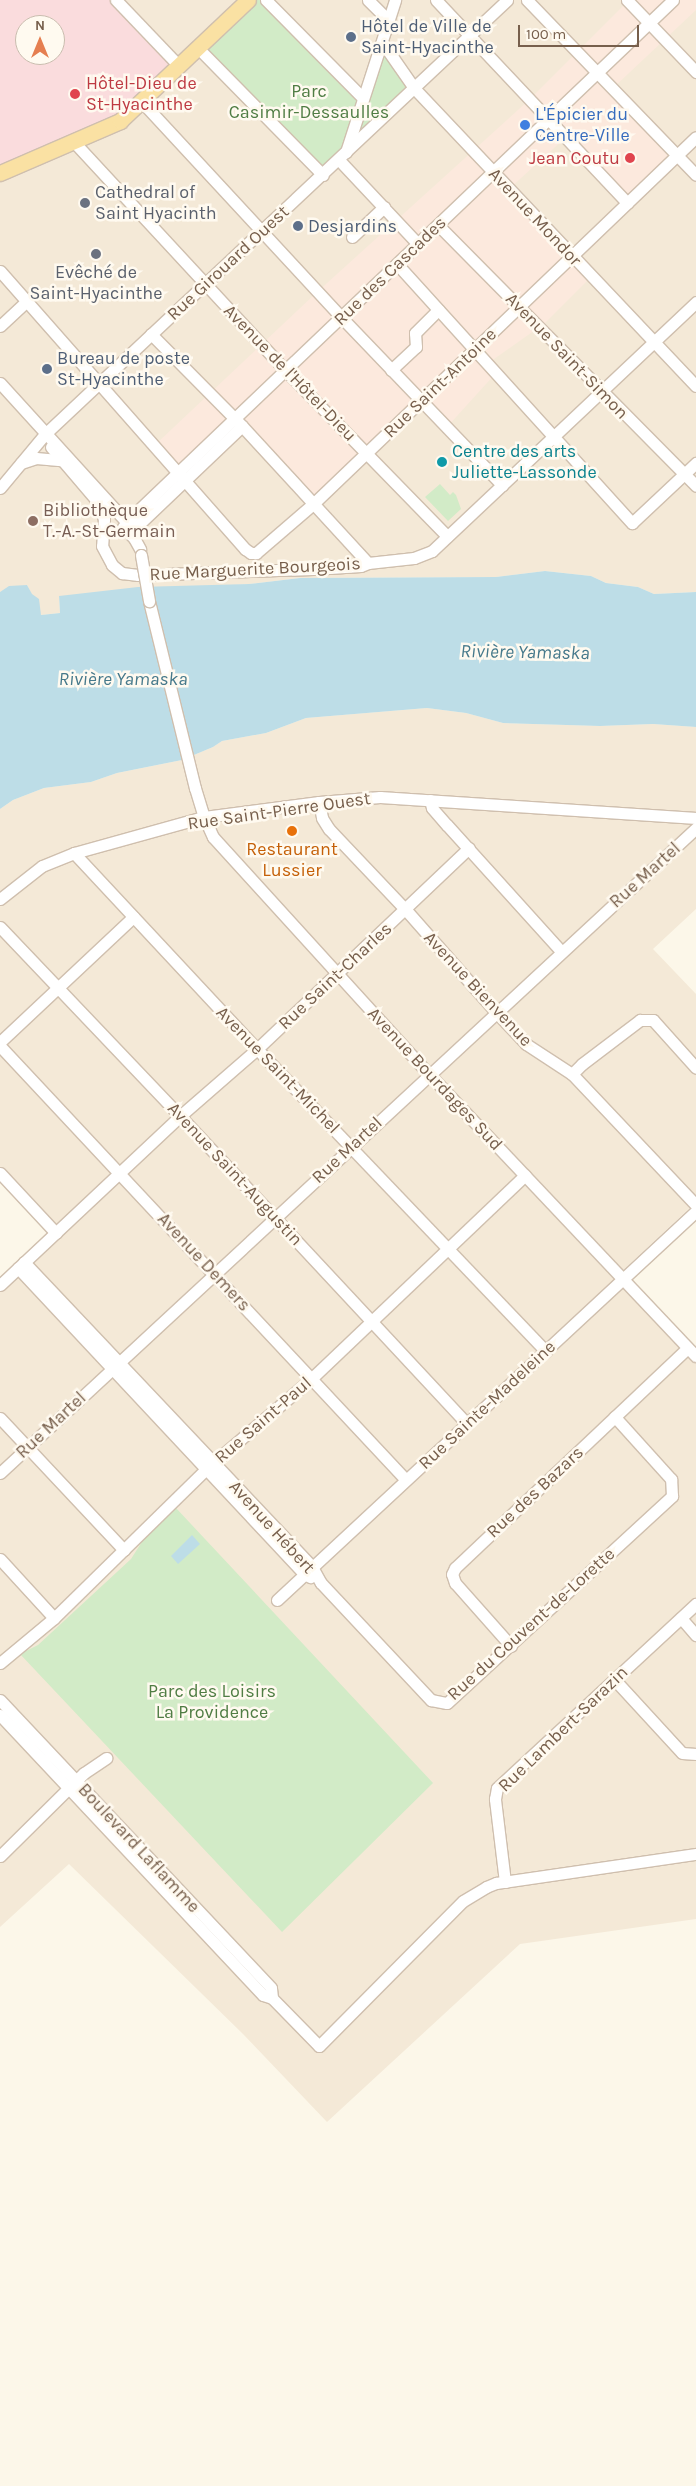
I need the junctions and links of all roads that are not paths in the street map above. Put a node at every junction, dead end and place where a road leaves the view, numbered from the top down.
1 (116, 0) edge
2 (248, 0) edge
3 (266, 0) edge
4 (368, 0) edge
5 (396, 0) edge
6 (436, 0) edge
7 (507, 0) edge
8 (527, 0) edge
9 (627, 0) edge
10 (673, 0) edge
11 (388, 21) junction
12 (649, 23) junction
13 (469, 36) junction
14 (382, 42) junction
15 (198, 48) junction
16 (179, 66) junction
17 (696, 72) edge
18 (597, 73) junction
19 (414, 88) junction
20 (363, 98) junction
21 (142, 102) junction
22 (548, 120) junction
23 (696, 137) edge
24 (74, 142) junction
25 (677, 155) junction
26 (342, 157) junction
27 (1, 172) edge
28 (493, 172) junction
29 (323, 175) junction
30 (696, 175) edge
31 (627, 203) junction
32 (384, 207) junction
33 (438, 225) junction
34 (262, 232) junction
35 (352, 237) dead end
36 (418, 244) junction
37 (572, 256) junction
38 (397, 264) junction
39 (0, 271) edge
40 (206, 284) junction
41 (27, 301) junction
42 (696, 302) edge
43 (520, 306) junction
44 (438, 310) junction
45 (342, 317) junction
46 (0, 326) edge
47 (152, 334) junction
48 (653, 342) junction
49 (474, 350) junction
50 (286, 370) junction
51 (391, 370) junction
52 (100, 382) junction
53 (0, 383) edge
54 (696, 386) edge
55 (600, 391) junction
56 (421, 401) junction
57 (239, 422) junction
58 (45, 434) junction
59 (554, 437) junction
60 (367, 453) junction
61 (61, 460) junction
62 (20, 463) junction
63 (696, 463) edge
64 (684, 475) junction
65 (181, 477) junction
66 (502, 485) junction
67 (696, 486) edge
68 (0, 488) edge
69 (99, 504) junction
70 (313, 504) junction
71 (131, 529) junction
72 (447, 536) junction
73 (368, 563) junction
74 (430, 800) junction
75 (319, 802) junction
76 (204, 817) junction
77 (696, 818) edge
78 (696, 828) edge
79 (469, 848) junction
80 (74, 853) junction
81 (0, 900) edge
82 (406, 910) junction
83 (133, 917) junction
84 (0, 927) edge
85 (561, 951) junction
86 (338, 974) junction
87 (58, 987) junction
88 (496, 1012) junction
89 (0, 1044) edge
90 (257, 1049) junction
91 (696, 1068) edge
92 (429, 1074) junction
93 (572, 1074) junction
94 (180, 1116) junction
95 (352, 1146) junction
96 (120, 1172) junction
97 (0, 1173) edge
98 (525, 1175) junction
99 (696, 1206) edge
100 (696, 1210) edge
101 (275, 1217) junction
102 (56, 1232) junction
103 (448, 1248) junction
104 (21, 1265) junction
105 (215, 1274) junction
106 (624, 1278) junction
107 (0, 1285) edge
108 (372, 1321) junction
109 (546, 1350) junction
110 (692, 1352) edge
111 (115, 1365) junction
112 (312, 1378) junction
113 (615, 1417) junction
114 (0, 1418) edge
115 (467, 1424) junction
116 (28, 1447) junction
117 (210, 1465) junction
118 (0, 1473) edge
119 (406, 1480) junction
120 (124, 1550) junction
121 (0, 1559) edge
122 (308, 1570) junction
123 (321, 1583) joint
124 (277, 1600) dead end
125 (696, 1604) edge
126 (54, 1618) junction
127 (681, 1618) junction
128 (696, 1635) edge
129 (510, 1646) junction
130 (0, 1663) edge
131 (614, 1679) junction
132 (0, 1700) edge
133 (0, 1715) edge
134 (696, 1754) edge
135 (106, 1758) dead end
136 (73, 1785) junction
137 (696, 1854) edge
138 (0, 1856) edge
139 (505, 1882) junction

1 - 16 street
2 - 15 main road
3 - 20 street
4 - 11 street
5 - 11 street, Rue Girouard Ouest
6 - 13 street
7 - 13 street
8 - 18 street
9 - 12 street
10 - 12 street, Rue des Cascades
11 - 14 street, Rue Girouard Ouest
12 - 17 street
12 - 18 street, Rue des Cascades
13 - 19 street
13 - 22 street
14 - 19 street, Avenue Mondor
14 - 20 street, Rue Girouard Ouest
15 - 16 main road
15 - 29 street
16 - 21 main road
18 - 22 street, Rue des Cascades
18 - 25 street
19 - 26 street
19 - 28 street, Avenue Mondor
20 - 26 street, Rue Girouard Ouest
21 - 24 main road
21 - 34 street
22 - 28 street, Rue des Cascades
22 - 31 street
23 - 25 street, Rue Saint-Antoine
24 - 27 main road
24 - 40 street, Avenue de l'Hôtel-Dieu
25 - 30 street
25 - 31 street, Rue Saint-Antoine
26 - 29 street, Rue Girouard Ouest
26 - 32 street
28 - 33 street, Rue des Cascades
28 - 37 street, Avenue Mondor
29 - 34 street, Rue Girouard Ouest
31 - 37 street, Rue Saint-Antoine
32 - 35 street
32 - 36 street
33 - 36 street, Rue des Cascades
33 - 43 street, Avenue Saint-Simon
34 - 40 street, Rue Girouard Ouest
34 - 45 street
36 - 38 street, Rue des Cascades
37 - 43 street, Rue Saint-Antoine
37 - 48 street, Avenue Mondor
38 - 44 street
38 - 45 street, Rue des Cascades
39 - 41 street
40 - 47 street, Rue Girouard Ouest
40 - 50 street, Avenue de l'Hôtel-Dieu
41 - 46 street
41 - 52 street
42 - 48 street, Rue Marguerite Bourgeois
43 - 49 street, Rue Saint-Antoine
43 - 55 street, Avenue Saint-Simon
44 - 49 street
44 - 51 street
45 - 50 street, Rue des Cascades
45 - 51 street
47 - 52 street, Rue Girouard Ouest
47 - 57 street
48 - 54 street, Avenue Mondor
48 - 55 street, Rue Marguerite Bourgeois
49 - 56 street, Rue Saint-Antoine
49 - 59 street
50 - 57 street, Rue des Cascades
50 - 60 street, Avenue de l'Hôtel-Dieu
51 - 56 street
52 - 58 street, Rue Girouard Ouest
52 - 65 street
53 - 58 street
55 - 59 street, Rue Marguerite Bourgeois
55 - 64 street, Avenue Saint-Simon
56 - 60 street, Rue Saint-Antoine
56 - 66 street
57 - 65 street, Rue des Cascades
57 - 65 street, Rue des Cascades
57 - 70 street
58 - 61 street
58 - 62 street, Rue Girouard Ouest
58 - 71 street
59 - 64 street
59 - 66 street, Rue Marguerite Bourgeois
60 - 70 street, Rue Saint-Antoine
60 - 72 street, Avenue de l'Hôtel-Dieu
61 - 62 street
61 - 69 street
62 - 68 street, Rue Girouard Ouest
63 - 64 street
64 - 67 street, Avenue Saint-Simon
65 - 70 street, Rue Saint-Antoine
65 - 71 street, Rue des Cascades
65 - 71 street, Rue des Cascades
66 - 72 street, Rue Marguerite Bourgeois
69 - 71 street
69 - 73 street, Rue Marguerite Bourgeois
70 - 73 street
71 - 76 street, Avenue Bourdages Sud, bridge
72 - 73 street, Rue Marguerite Bourgeois
74 - 75 street, Rue Saint-Pierre Ouest
74 - 77 street, Rue Saint-Pierre Ouest
74 - 79 street
75 - 76 street, Rue Saint-Pierre Ouest
75 - 82 street, Avenue Bienvenue
76 - 80 street, Rue Saint-Pierre Ouest
76 - 86 street, Avenue Bourdages Sud
78 - 85 street, Rue Martel
79 - 82 street, Rue Saint-Charles
79 - 85 street
80 - 81 street, Rue Saint-Pierre Ouest
80 - 83 street, Avenue Saint-Michel
82 - 86 street, Rue Saint-Charles
82 - 88 street, Avenue Bienvenue
83 - 87 street
83 - 90 street, Avenue Saint-Michel
84 - 87 street, Avenue Saint-Augustin
85 - 88 street, Rue Martel
86 - 90 street, Rue Saint-Charles
86 - 92 street, Avenue Bourdages Sud
87 - 89 street
87 - 94 street, Avenue Saint-Augustin
88 - 92 street, Rue Martel
88 - 93 street, Avenue Bienvenue
89 - 96 street, Avenue Demers
90 - 94 street, Rue Saint-Charles
90 - 95 street, Avenue Saint-Michel
91 - 93 street
92 - 95 street, Rue Martel
92 - 98 street, Avenue Bourdages Sud
93 - 99 street, Avenue Bienvenue
94 - 96 street, Rue Saint-Charles
94 - 101 street, Avenue Saint-Augustin
95 - 101 street, Rue Martel
95 - 103 street, Avenue Saint-Michel
96 - 102 street, Rue Saint-Charles
96 - 105 street, Avenue Demers
97 - 102 street
98 - 103 street, Rue Saint-Paul
98 - 106 street, Avenue Bourdages Sud
100 - 106 street, Rue Sainte-Madeleine
101 - 105 street, Rue Martel
101 - 108 street, Avenue Saint-Augustin
102 - 104 street, Rue Saint-Charles
103 - 108 street, Rue Saint-Paul
103 - 109 street, Avenue Saint-Michel
104 - 107 street, Rue Saint-Charles
104 - 111 street, Avenue Hébert
105 - 111 street, Rue Martel
105 - 112 street, Avenue Demers
106 - 109 street, Rue Sainte-Madeleine
106 - 110 street, Avenue Bourdages Sud
108 - 112 street, Rue Saint-Paul
108 - 115 street, Avenue Saint-Augustin
109 - 115 street, Rue Sainte-Madeleine
110 - 113 street, Rue des Bazars
111 - 116 street, Rue Martel
111 - 117 street, Avenue Hébert
112 - 117 street, Rue Saint-Paul
112 - 119 street, Avenue Demers
113 - 129 street, Rue des Bazars
113 - 129 street, Rue du Couvent-de-Lorette
114 - 116 street
115 - 119 street, Rue Sainte-Madeleine
116 - 118 street, Rue Martel
116 - 120 street
117 - 120 street, Rue Saint-Paul
117 - 122 street, Avenue Hébert
119 - 122 street, Rue Sainte-Madeleine
120 - 126 street, Rue Saint-Paul
121 - 126 street
122 - 123 street, Avenue Hébert
122 - 124 street, Rue Sainte-Madeleine
123 - 129 street, Rue du Couvent-de-Lorette
125 - 127 street, Rue Lambert-Sarazin
126 - 130 street, Rue Saint-Paul
127 - 128 street
127 - 131 street, Rue Lambert-Sarazin
131 - 134 street
131 - 139 street, Rue Lambert-Sarazin
132 - 136 street, Boulevard Laflamme
133 - 136 street, Boulevard Laflamme
135 - 136 street
136 - 138 street
136 - 139 street, Boulevard Laflamme
137 - 139 street

